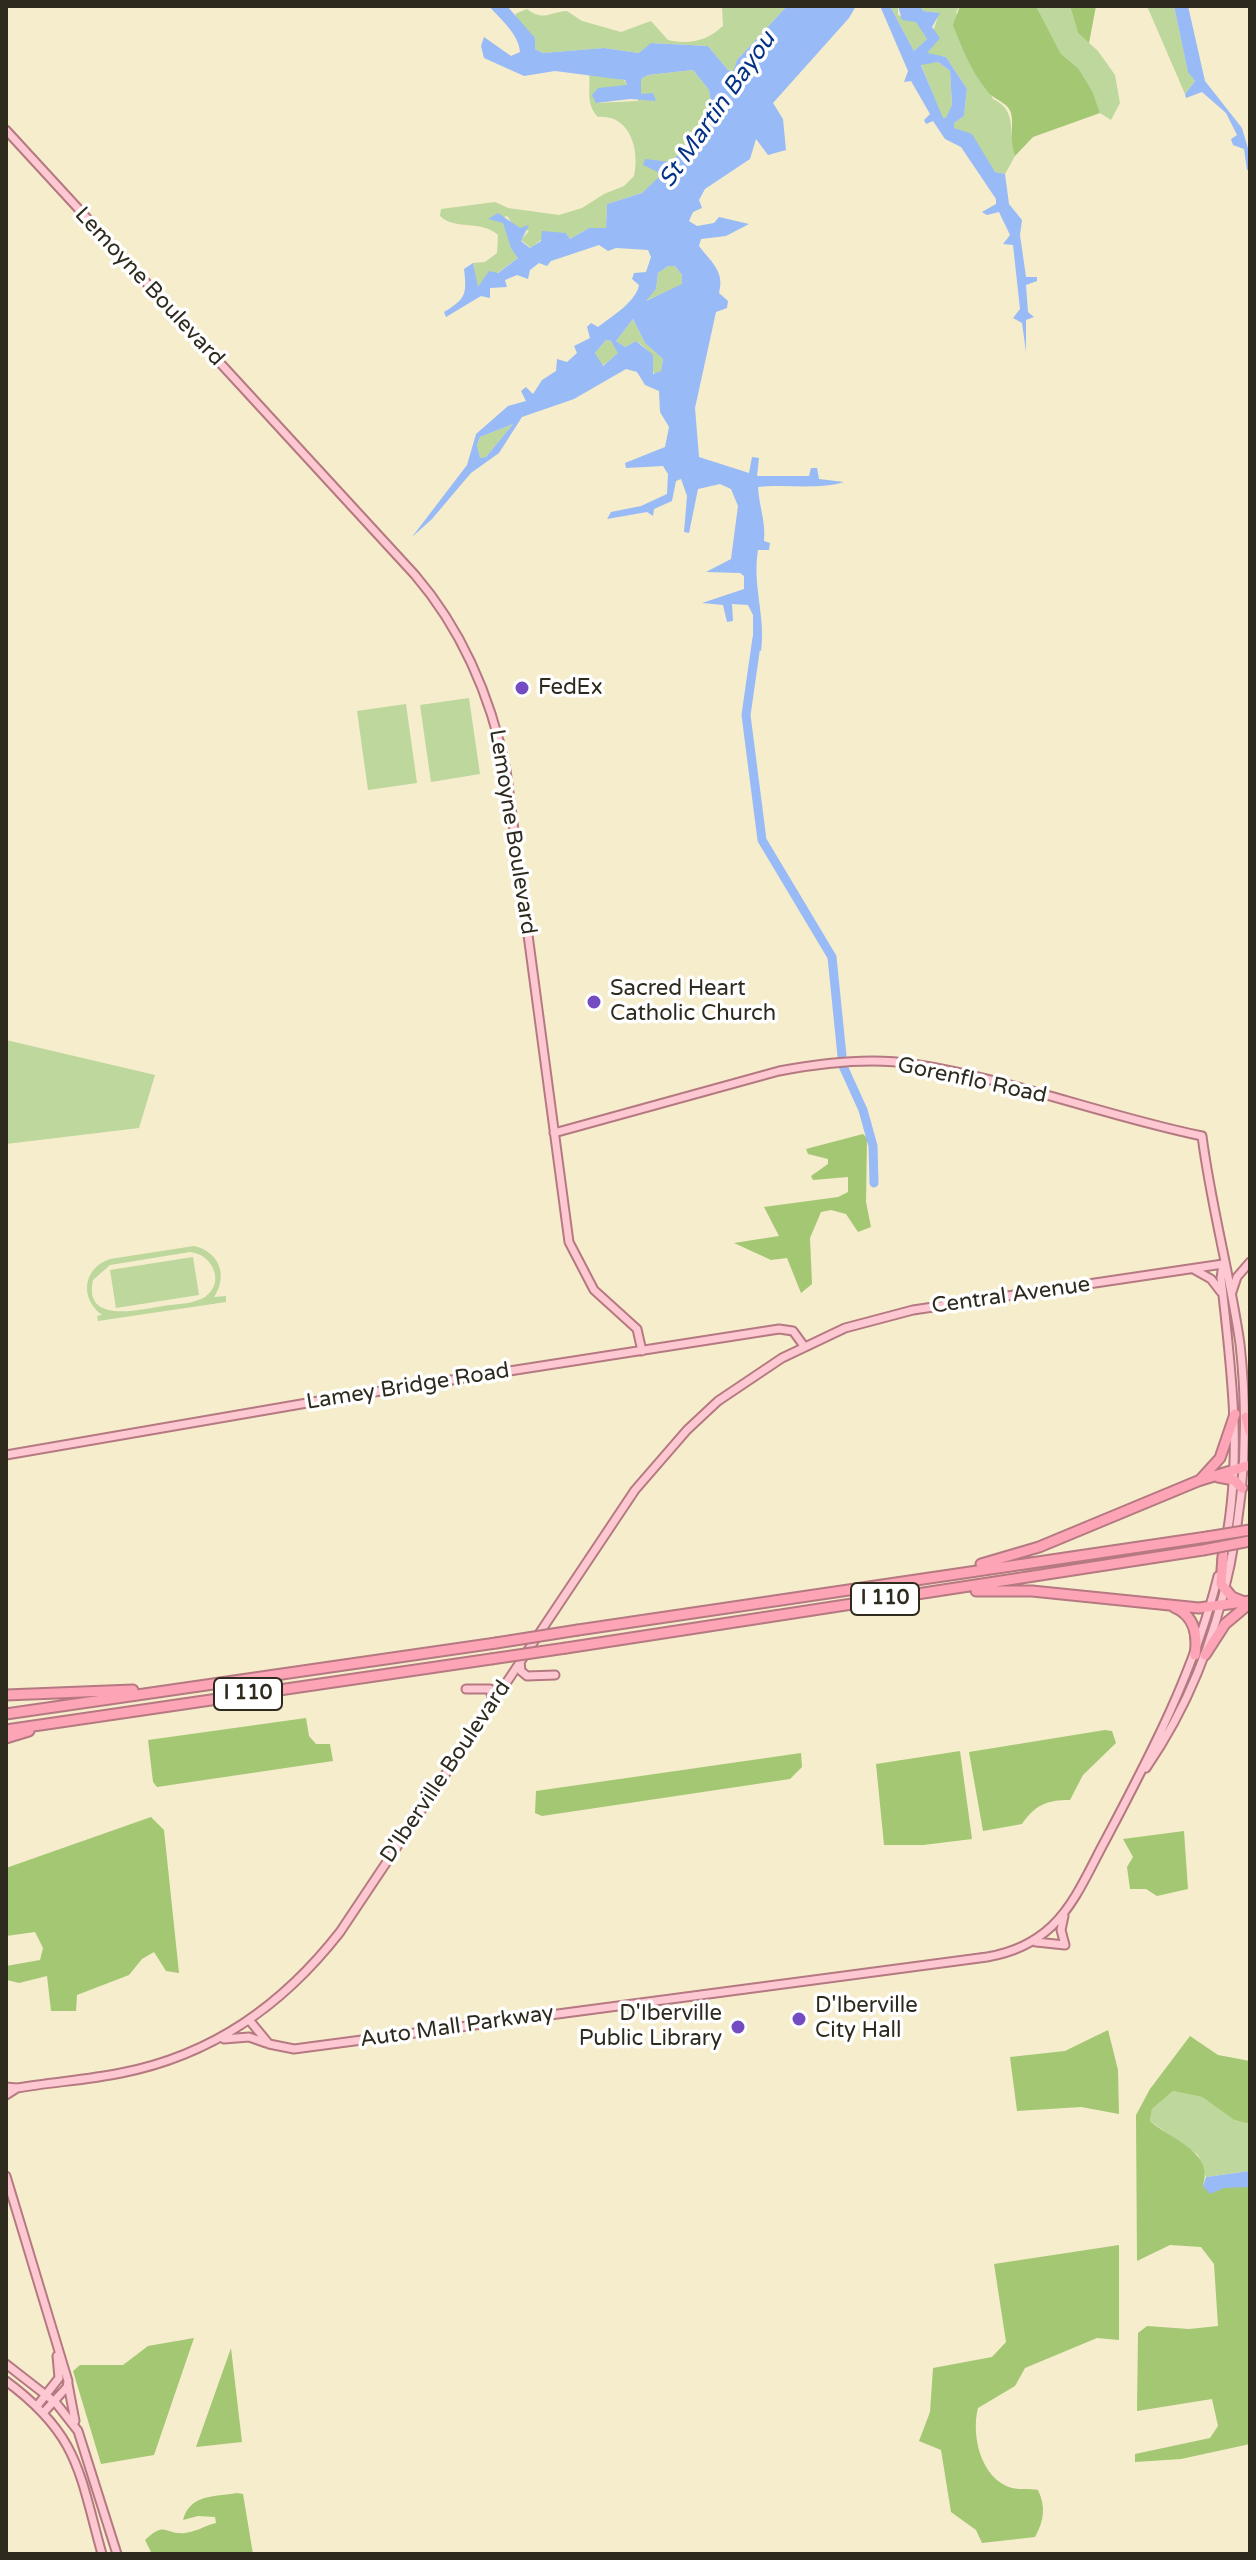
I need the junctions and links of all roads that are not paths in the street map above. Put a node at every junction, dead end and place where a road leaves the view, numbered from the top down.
1 (6, 130) edge
2 (554, 1133) junction
3 (1250, 1262) edge
4 (1223, 1264) junction
5 (1193, 1269) junction
6 (1227, 1300) junction
7 (796, 1334) junction
8 (824, 1336) junction
9 (804, 1346) junction
10 (642, 1351) junction
11 (1235, 1414) junction
12 (1246, 1417) junction
13 (1250, 1432) edge
14 (6, 1455) edge
15 (1243, 1467) edge
16 (1208, 1478) junction
17 (1234, 1480) junction
18 (1198, 1481) junction
19 (1242, 1488) junction
20 (1250, 1530) edge
21 (1250, 1541) edge
22 (1223, 1556) junction
23 (951, 1572) junction
24 (1225, 1591) junction
25 (937, 1592) junction
26 (1248, 1602) edge
27 (1167, 1604) junction
28 (1216, 1606) junction
29 (1200, 1655) junction
30 (520, 1661) junction
31 (555, 1675) dead end
32 (466, 1689) dead end
33 (168, 1690) junction
34 (6, 1695) edge
35 (493, 1702) junction
36 (6, 1714) edge
37 (55, 1722) junction
38 (6, 1730) edge
39 (6, 1738) edge
40 (1068, 1908) junction
41 (1031, 1942) junction
42 (250, 2021) junction
43 (217, 2040) junction
44 (269, 2044) junction
45 (6, 2087) edge
46 (17, 2088) junction
47 (6, 2095) edge
48 (6, 2176) edge
49 (58, 2350) junction
50 (6, 2364) edge
51 (6, 2381) edge
52 (68, 2384) junction
53 (46, 2395) junction
54 (54, 2401) junction
55 (37, 2406) junction
56 (44, 2412) junction
57 (78, 2431) junction
58 (102, 2554) edge
59 (117, 2554) edge

1 - 2 main road, Lemoyne Boulevard
2 - 4 main road, Gorenflo Road
2 - 10 main road, Lemoyne Boulevard
3 - 6 main road
4 - 5 main road, Central Avenue
4 - 6 main road
5 - 6 main road
5 - 8 main road, Central Avenue
6 - 11 main road
6 - 12 main road
7 - 8 main road, Lamey Bridge Road
7 - 9 main road
7 - 10 main road, Lamey Bridge Road
8 - 9 main road, Central Avenue
9 - 30 main road, D'Iberville Boulevard
10 - 14 main road, Lamey Bridge Road
11 - 15 main road
11 - 18 highway
12 - 13 highway
12 - 15 main road
15 - 16 highway
15 - 17 main road
15 - 19 main road
16 - 17 highway
16 - 18 highway
17 - 19 highway
17 - 22 main road
18 - 23 highway
19 - 24 main road
20 - 23 highway, I 110, bridge
21 - 25 highway, I 110, bridge
22 - 24 highway
22 - 28 main road
23 - 33 highway, I 110, bridge
24 - 26 highway
24 - 28 main road
25 - 27 highway
25 - 37 highway, I 110, bridge
26 - 28 highway
26 - 29 highway
27 - 28 highway
27 - 29 highway
28 - 29 main road
29 - 40 main road
30 - 31 main road
30 - 35 main road, D'Iberville Boulevard
32 - 35 main road
33 - 34 highway
33 - 36 highway, I 110
35 - 42 main road, D'Iberville Boulevard
37 - 38 highway, I 110
37 - 39 highway
40 - 41 main road, Auto Mall Parkway
40 - 41 main road
41 - 44 main road, Auto Mall Parkway
42 - 43 main road, D'Iberville Boulevard
42 - 44 main road
43 - 44 main road, Auto Mall Parkway
43 - 46 main road, D'Iberville Boulevard
45 - 46 main road, D'Iberville Boulevard
46 - 47 main road, D'Iberville Boulevard
48 - 49 main road
49 - 52 main road
49 - 53 main road
50 - 53 main road
51 - 55 main road
52 - 54 main road
52 - 57 main road
53 - 54 main road
53 - 55 main road
54 - 56 main road
54 - 57 main road
55 - 56 main road
56 - 58 main road
57 - 59 main road

